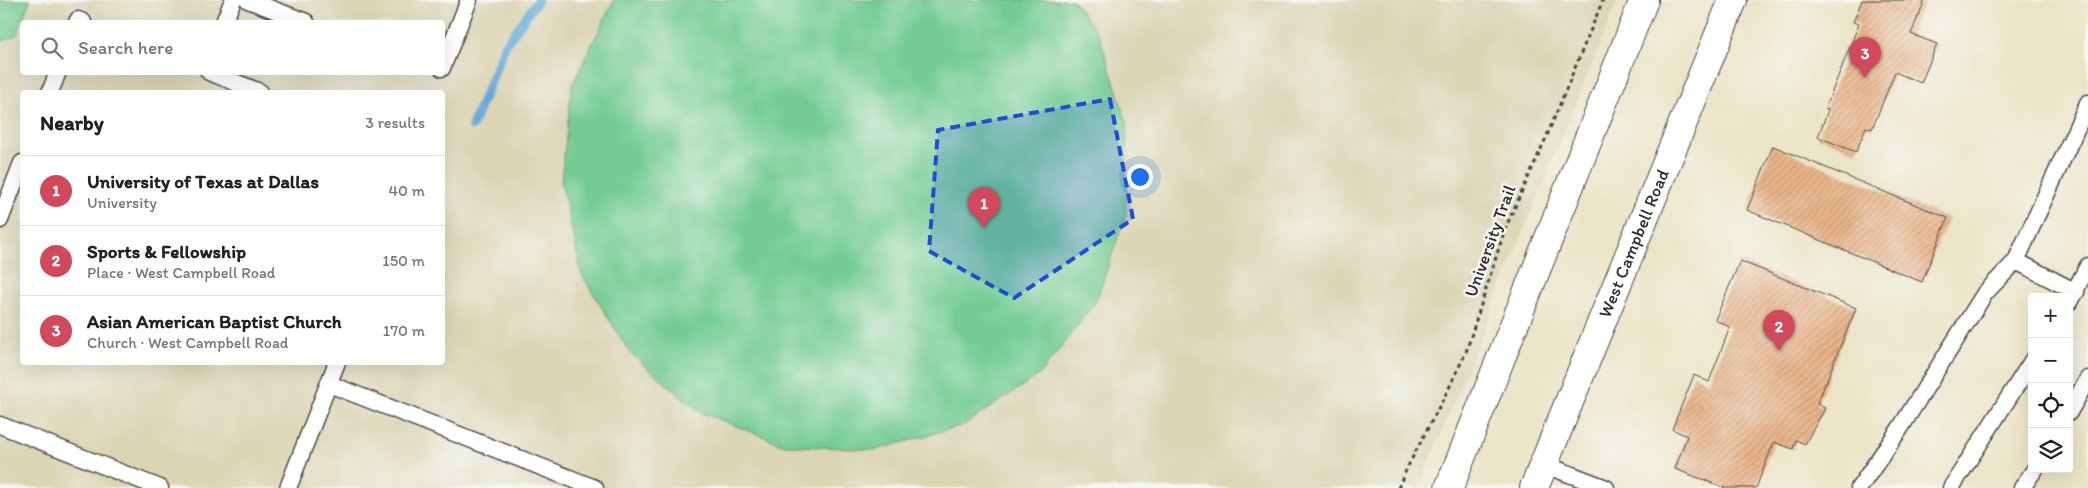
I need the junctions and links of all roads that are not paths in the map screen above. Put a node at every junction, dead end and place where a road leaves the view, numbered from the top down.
1 (233, 0) edge
2 (248, 0) edge
3 (469, 0) edge
4 (1644, 0) edge
5 (1733, 0) edge
6 (225, 20) edge
7 (301, 20) edge
8 (445, 60) edge
9 (57, 75) edge
10 (217, 75) edge
11 (51, 90) edge
12 (255, 90) edge
13 (2088, 103) edge
14 (20, 168) edge
15 (0, 220) edge
16 (2016, 261) junction
17 (2088, 266) edge
18 (2066, 293) edge
19 (2073, 295) edge
20 (337, 365) edge
21 (2028, 367) edge
22 (2088, 379) edge
23 (329, 384) junction
24 (2073, 405) edge
25 (0, 425) edge
26 (2032, 473) edge
27 (1538, 476) edge
28 (160, 488) edge
29 (288, 488) edge
30 (595, 488) edge
31 (1449, 488) edge
32 (1606, 488) edge
33 (1859, 488) edge
34 (1951, 488) edge
35 (2022, 488) edge

1 - 6 lane
2 - 7 lane
3 - 8 lane
4 - 31 main road
5 - 27 main road, West Campbell Road
9 - 11 lane
10 - 12 lane
13 - 16 lane
14 - 15 lane
16 - 18 lane
16 - 33 lane
17 - 19 lane
20 - 23 lane
21 - 34 lane
22 - 24 lane
23 - 29 lane
23 - 30 lane
25 - 28 lane
26 - 35 lane
27 - 32 lane

